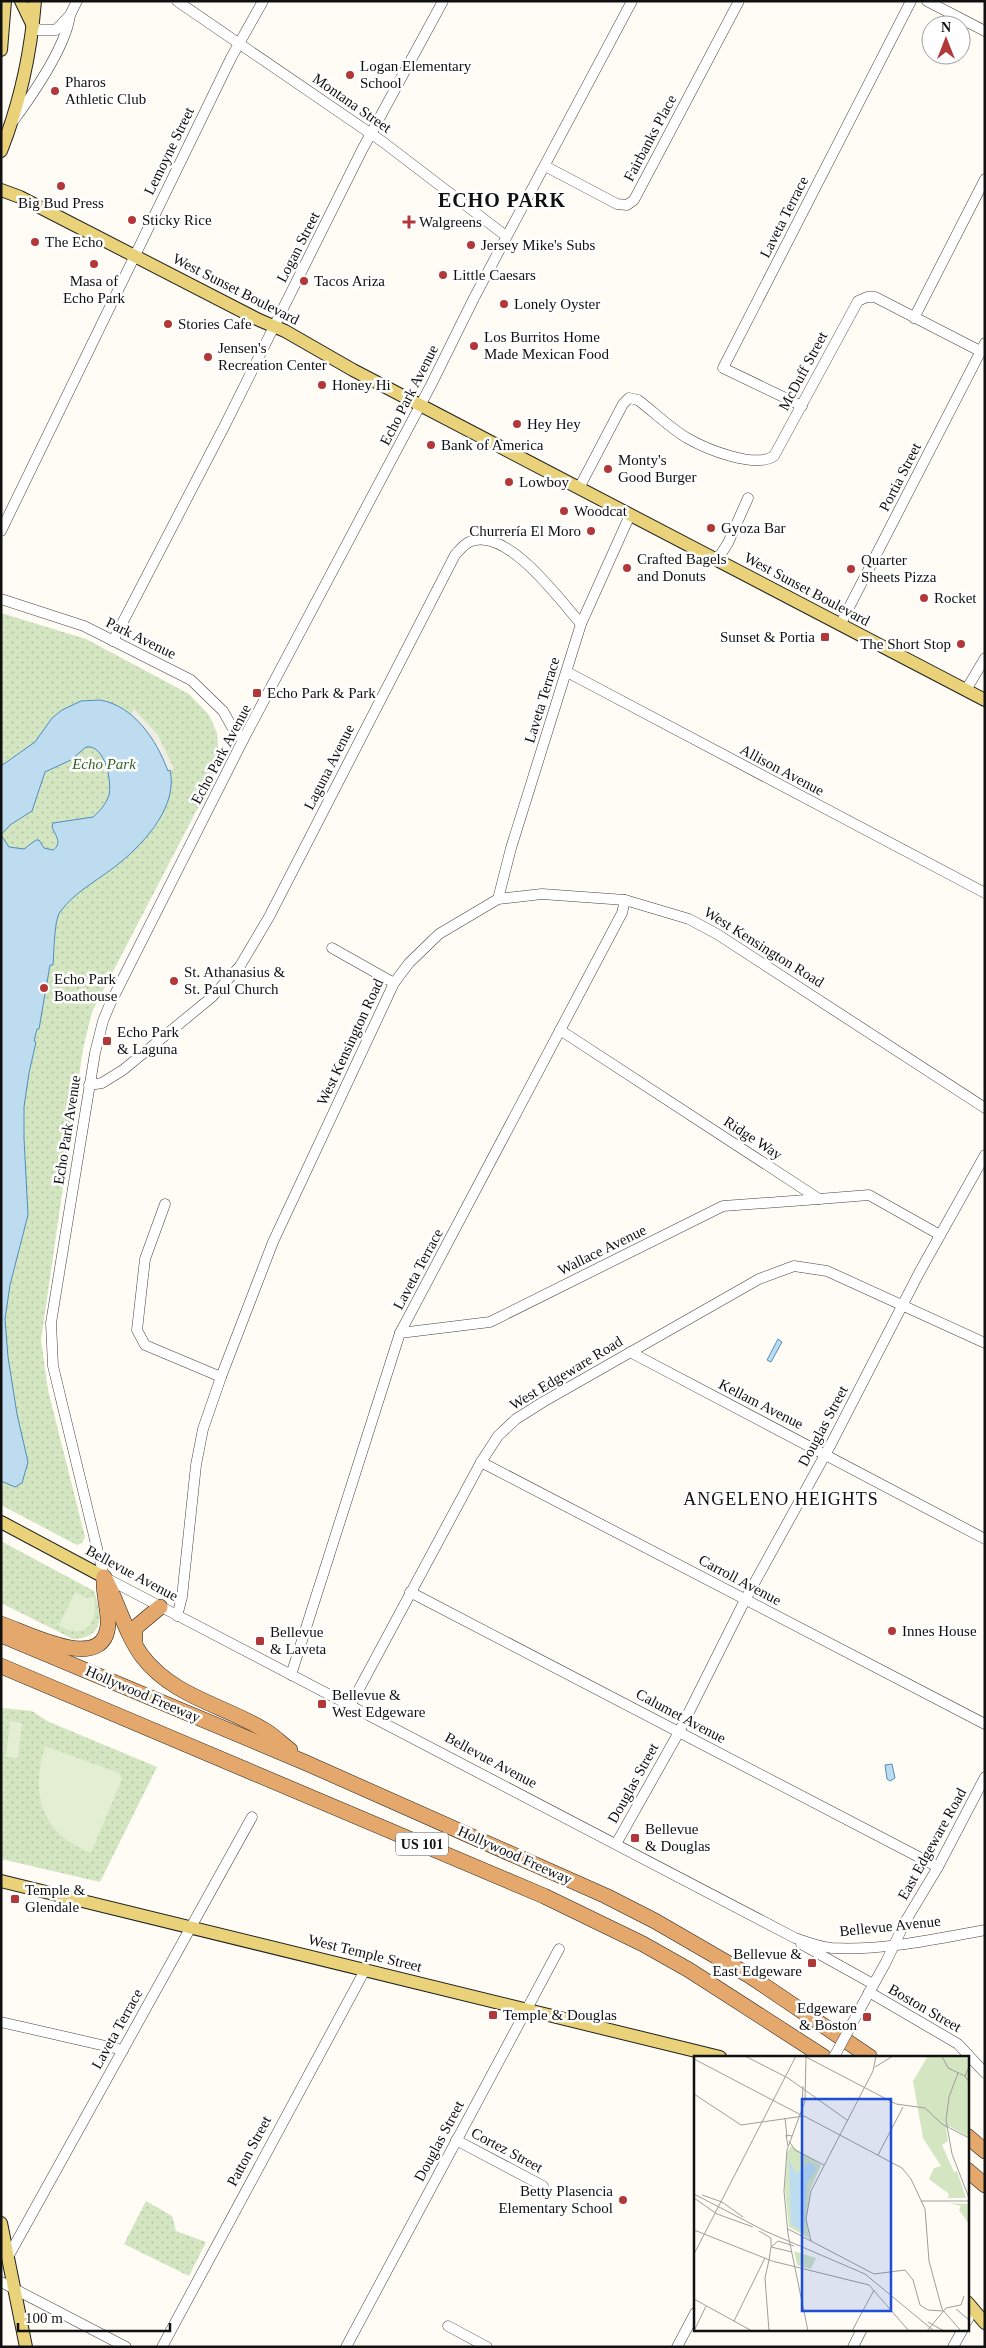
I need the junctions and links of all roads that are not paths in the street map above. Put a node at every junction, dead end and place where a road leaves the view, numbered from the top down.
1 (5, 1) edge
2 (21, 1) edge
3 (35, 1) edge
4 (77, 1) edge
5 (177, 1) edge
6 (263, 1) edge
7 (443, 1) edge
8 (632, 1) edge
9 (739, 1) edge
10 (911, 1) edge
11 (927, 1) edge
12 (70, 15) junction
13 (33, 26) junction
14 (985, 31) edge
15 (238, 44) junction
16 (1, 50) edge
17 (12, 123) junction
18 (371, 134) junction
19 (1, 151) edge
20 (545, 166) junction
21 (985, 179) edge
22 (1, 190) edge
23 (506, 236) junction
24 (134, 256) junction
25 (914, 318) junction
26 (274, 326) junction
27 (983, 347) edge
28 (421, 405) junction
29 (802, 406) junction
30 (579, 488) junction
31 (748, 498) dead end
32 (630, 515) junction
33 (1, 531) edge
34 (717, 560) junction
35 (1, 599) edge
36 (580, 624) junction
37 (840, 625) junction
38 (113, 640) junction
39 (985, 658) edge
40 (567, 672) junction
41 (966, 690) junction
42 (985, 700) edge
43 (244, 740) junction
44 (985, 893) edge
45 (498, 899) junction
46 (625, 900) junction
47 (332, 948) dead end
48 (394, 982) junction
49 (560, 1030) junction
50 (89, 1085) junction
51 (985, 1108) edge
52 (985, 1155) edge
53 (819, 1199) junction
54 (165, 1204) dead end
55 (940, 1235) junction
56 (903, 1305) junction
57 (400, 1333) junction
58 (985, 1343) edge
59 (630, 1352) junction
60 (221, 1377) junction
61 (825, 1454) junction
62 (481, 1462) junction
63 (1, 1522) edge
64 (985, 1539) edge
65 (104, 1577) junction
66 (410, 1592) junction
67 (745, 1600) junction
68 (160, 1607) junction
69 (177, 1616) junction
70 (1, 1624) edge
71 (1, 1635) edge
72 (136, 1646) junction
73 (1, 1666) edge
74 (291, 1675) junction
75 (351, 1704) junction
76 (985, 1724) edge
77 (679, 1732) junction
78 (304, 1762) junction
79 (985, 1777) edge
80 (252, 1817) dead end
81 (616, 1844) junction
82 (938, 1867) junction
83 (1, 1882) edge
84 (191, 1927) junction
85 (985, 1930) edge
86 (780, 1932) junction
87 (895, 1944) junction
88 (559, 1949) dead end
89 (365, 1970) junction
90 (871, 1988) junction
91 (526, 2009) junction
92 (1, 2022) edge
93 (123, 2050) junction
94 (716, 2056) edge
95 (822, 2056) edge
96 (835, 2056) edge
97 (869, 2056) edge
98 (985, 2073) edge
99 (968, 2137) edge
100 (456, 2140) junction
101 (985, 2151) edge
102 (968, 2171) edge
103 (985, 2185) edge
104 (543, 2186) dead end
105 (1, 2223) edge
106 (8, 2257) junction
107 (1, 2282) edge
108 (14, 2288) junction
109 (970, 2306) edge
110 (694, 2315) edge
111 (985, 2323) edge
112 (448, 2326) dead end
113 (862, 2330) edge
114 (962, 2330) edge
115 (26, 2347) edge
116 (126, 2347) edge
117 (162, 2347) edge
118 (346, 2347) edge
119 (487, 2347) edge
120 (677, 2347) edge
121 (853, 2347) edge
122 (953, 2347) edge

1 - 16 main road
2 - 13 main road
3 - 13 main road
4 - 12 street
5 - 15 street, Montana Street
6 - 15 street, Lemoyne Street
7 - 18 street, Logan Street
8 - 20 street, Echo Park Avenue
9 - 20 street, Fairbanks Place
10 - 29 street, Laveta Terrace
11 - 14 street
12 - 13 street
12 - 17 street
13 - 17 main road
15 - 18 street, Montana Street
15 - 24 street, Lemoyne Street
17 - 19 main road
18 - 23 street, Montana Street
18 - 26 street, Logan Street
20 - 23 street, Echo Park Avenue
21 - 25 street
22 - 24 main road, West Sunset Boulevard
23 - 28 street, Echo Park Avenue
24 - 26 main road, West Sunset Boulevard
24 - 33 street, Lemoyne Street
25 - 27 street
25 - 29 street, McDuff Street
26 - 28 main road, West Sunset Boulevard
26 - 38 street, Logan Street
27 - 37 street, Portia Street
28 - 30 main road, West Sunset Boulevard
28 - 43 street, Echo Park Avenue
29 - 30 street, McDuff Street
30 - 32 main road, West Sunset Boulevard
31 - 34 street
32 - 34 main road, West Sunset Boulevard
32 - 36 street, Laveta Terrace
34 - 37 main road, West Sunset Boulevard
35 - 38 street, Park Avenue
36 - 40 street, Laveta Terrace
36 - 50 street, Laguna Avenue
37 - 41 main road, West Sunset Boulevard
38 - 43 street, Park Avenue
39 - 41 street
40 - 44 street, Allison Avenue
40 - 45 street, Laveta Terrace
41 - 42 main road, West Sunset Boulevard
43 - 50 street, Echo Park Avenue
45 - 46 street, West Kensington Road
45 - 48 street, West Kensington Road
46 - 49 street, Laveta Terrace
46 - 51 street, West Kensington Road
47 - 48 street
48 - 60 street, West Kensington Road
49 - 53 street, Ridge Way
49 - 57 street, Laveta Terrace
50 - 65 street, Echo Park Avenue
52 - 55 street, Douglas Street
53 - 55 street
53 - 57 street, Wallace Avenue
54 - 60 street
55 - 56 street, Douglas Street
56 - 58 street
56 - 59 street, West Edgeware Road
56 - 61 street, Douglas Street
57 - 74 street, Laveta Terrace
59 - 61 street, Kellam Avenue
59 - 62 street, West Edgeware Road
60 - 69 street, West Kensington Road
61 - 64 street, Kellam Avenue
61 - 67 street, Douglas Street
62 - 66 street, West Edgeware Road
62 - 67 street, Carroll Avenue
63 - 65 main road, Bellevue Avenue
65 - 68 street, Bellevue Avenue
65 - 70 highway
65 - 72 highway
66 - 75 street, West Edgeware Road
66 - 77 street, Calumet Avenue
67 - 76 street, Carroll Avenue
67 - 77 street, Douglas Street
68 - 69 street, Bellevue Avenue
68 - 72 highway
69 - 74 street, Bellevue Avenue
71 - 78 highway, Hollywood Freeway / US 101
72 - 78 highway
73 - 95 highway, Hollywood Freeway / US 101
74 - 75 street, Bellevue Avenue
75 - 81 street, Bellevue Avenue
77 - 81 street, Douglas Street
77 - 82 street, Calumet Avenue
78 - 97 highway, Hollywood Freeway / US 101
79 - 82 street, East Edgeware Road
80 - 84 street, Laveta Terrace
81 - 86 street, Bellevue Avenue
82 - 87 street, East Edgeware Road
83 - 84 main road, West Temple Street
84 - 89 main road, West Temple Street
84 - 93 street, Laveta Terrace
85 - 87 street, Bellevue Avenue
86 - 87 street, Bellevue Avenue
86 - 90 street, Boston Street
87 - 90 street, East Edgeware Road
88 - 91 street, Douglas Street
89 - 91 main road, West Temple Street
89 - 117 street, Patton Street
90 - 96 street, East Edgeware Road, bridge
90 - 98 street, Boston Street
91 - 94 main road, West Temple Street
91 - 100 street, Douglas Street
92 - 93 street
93 - 106 street, Laveta Terrace
99 - 101 highway
100 - 104 street, Cortez Street
100 - 118 street, Douglas Street
102 - 103 highway
105 - 106 main road
106 - 108 main road
107 - 108 street
108 - 115 main road
108 - 116 street
109 - 111 main road
110 - 120 street
112 - 119 street
113 - 121 street
114 - 122 street

